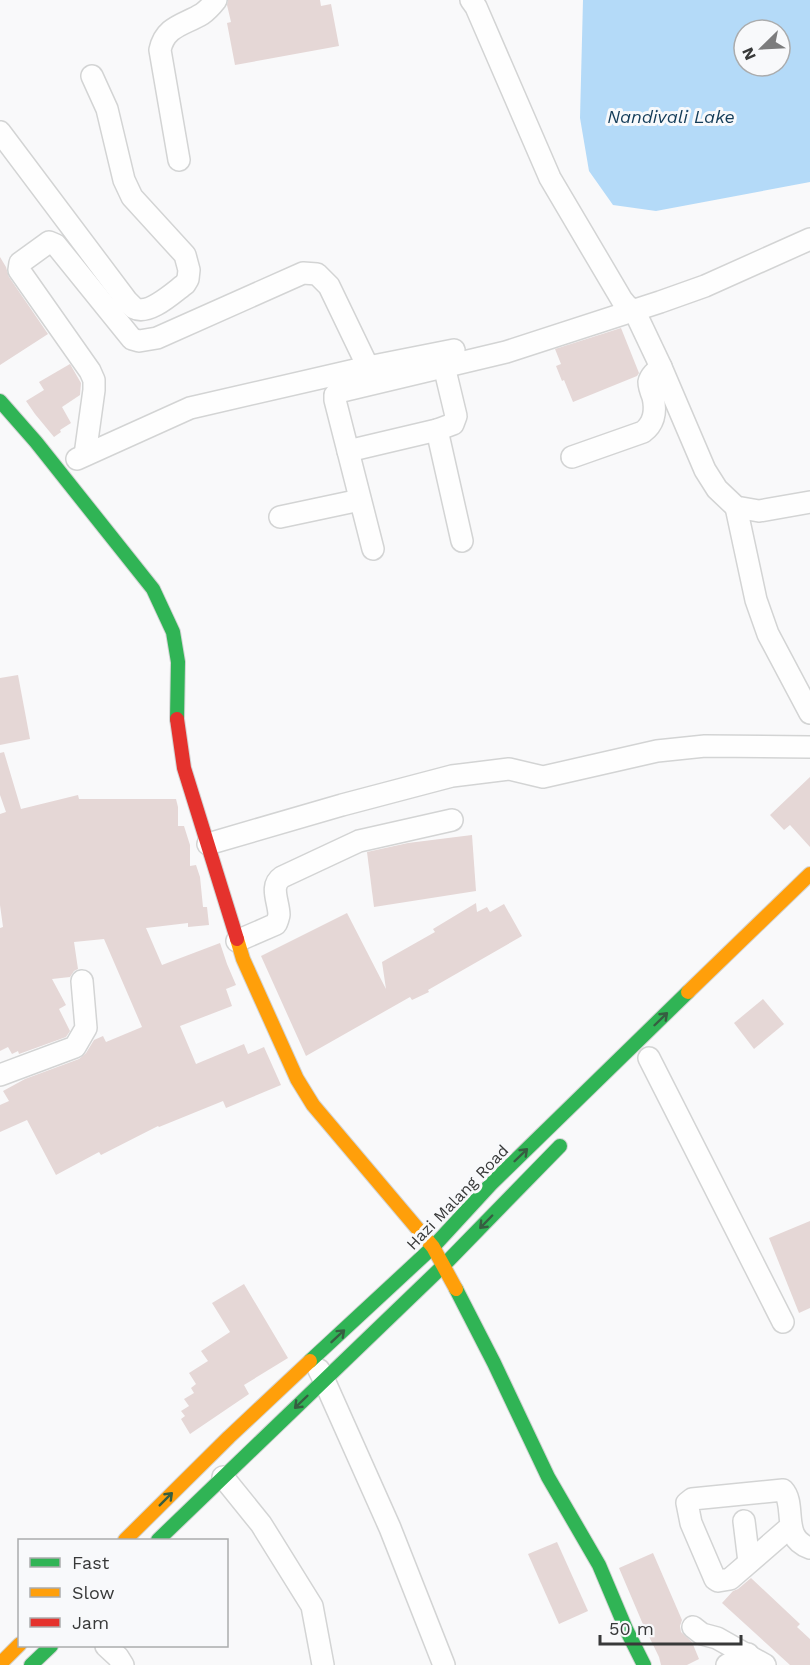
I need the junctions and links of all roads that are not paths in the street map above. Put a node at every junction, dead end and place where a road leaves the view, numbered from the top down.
1 (216, 0) edge
2 (471, 0) edge
3 (92, 76) dead end
4 (0, 132) edge
5 (179, 160) dead end
6 (810, 239) edge
7 (628, 305) junction
8 (444, 366) junction
9 (661, 367) junction
10 (368, 368) junction
11 (0, 401) edge
12 (437, 430) junction
13 (348, 451) junction
14 (85, 456) junction
15 (572, 457) dead end
16 (56, 468) junction
17 (360, 500) junction
18 (810, 502) edge
19 (736, 507) junction
20 (280, 517) dead end
21 (462, 541) dead end
22 (373, 549) dead end
23 (810, 713) edge
24 (810, 747) edge
25 (452, 820) dead end
26 (207, 844) junction
27 (810, 874) edge
28 (237, 941) junction
29 (82, 981) dead end
30 (649, 1058) dead end
31 (0, 1075) edge
32 (573, 1132) dead end
33 (433, 1247) junction
34 (444, 1265) junction
35 (783, 1322) dead end
36 (312, 1360) junction
37 (324, 1380) junction
38 (223, 1477) junction
39 (744, 1521) dead end
40 (790, 1527) junction
41 (126, 1539) edge
42 (159, 1539) edge
43 (810, 1548) edge
44 (749, 1562) junction
45 (693, 1627) dead end
46 (18, 1646) edge
47 (50, 1647) edge
48 (107, 1647) edge
49 (757, 1660) edge
50 (0, 1664) edge
51 (31, 1665) edge
52 (123, 1665) edge
53 (323, 1665) edge
54 (444, 1665) edge
55 (644, 1665) edge
56 (727, 1665) edge

1 - 5 street
2 - 7 street
3 - 4 street
6 - 7 street
7 - 8 street
7 - 9 street
7 - 10 street
8 - 12 street
8 - 13 street
9 - 15 street
9 - 19 street
10 - 14 street
10 - 14 street
11 - 16 main road
12 - 13 street
12 - 21 street
13 - 17 street
14 - 16 street
16 - 26 main road
17 - 20 street
17 - 22 street
18 - 19 street
19 - 23 street
24 - 26 street
25 - 28 street
26 - 28 main road
33 -> 27 main road, Hazi Malang Road
28 - 33 main road
29 - 31 street
30 - 35 street
32 -> 34 main road
33 - 34 main road
36 -> 33 main road, Hazi Malang Road
34 - 37 main road
34 - 55 main road
36 - 37 street
41 -> 36 main road, Hazi Malang Road
37 -> 38 main road
37 - 54 street
38 - 42 main road
38 - 53 street
39 - 44 street
40 - 43 street
40 - 44 street
40 - 44 street
45 - 49 street
46 - 50 main road
47 - 51 main road
48 - 52 street
49 - 56 street

